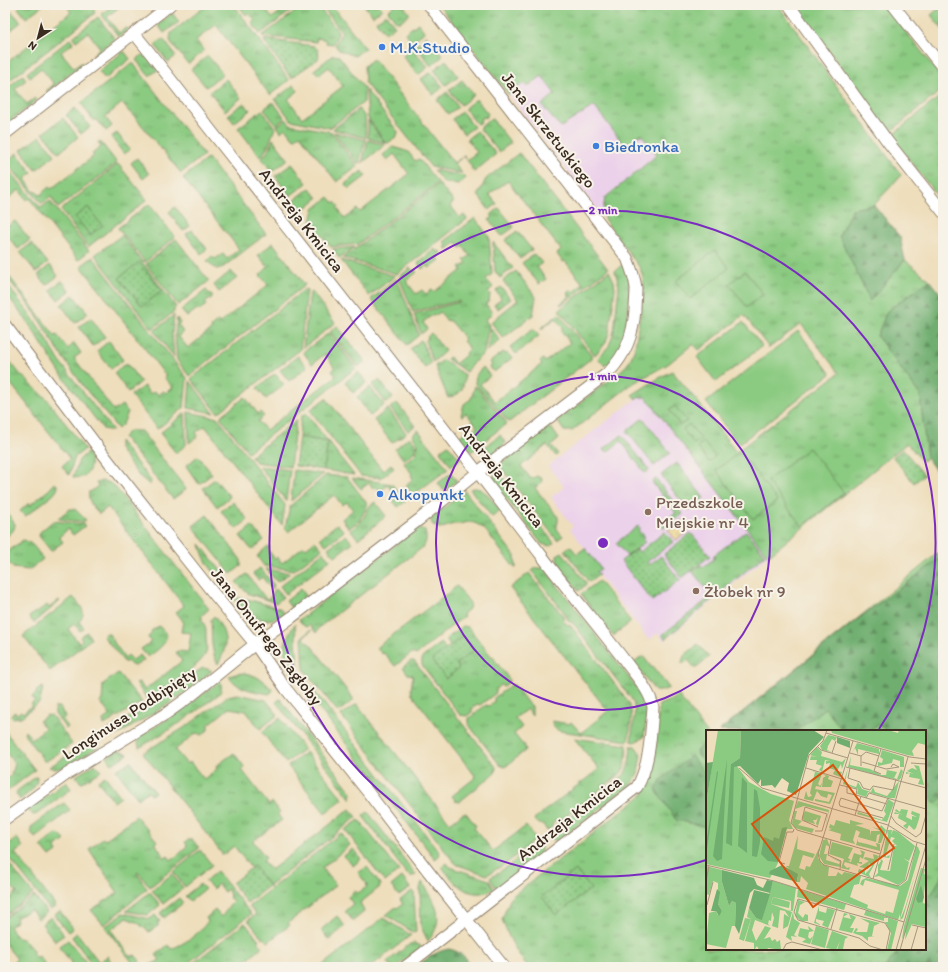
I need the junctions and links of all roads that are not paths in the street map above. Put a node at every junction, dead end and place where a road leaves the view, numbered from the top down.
1 (170, 5) edge
2 (429, 5) edge
3 (789, 5) edge
4 (893, 5) edge
5 (134, 33) junction
6 (943, 68) edge
7 (5, 134) edge
8 (943, 212) edge
9 (5, 325) edge
10 (478, 472) junction
11 (255, 644) junction
12 (5, 819) edge
13 (466, 919) junction
14 (406, 967) edge
15 (504, 967) edge

1 - 5 street
2 - 10 street, Jana Skrzetuskiego
3 - 8 street
4 - 6 street
5 - 7 street
5 - 10 street, Andrzeja Kmicica
9 - 11 street, Jana Onufrego Zagłoby
10 - 11 street, Longinusa Podbipięty
10 - 13 street, Andrzeja Kmicica
11 - 12 street, Longinusa Podbipięty
11 - 13 street, Jana Onufrego Zagłoby
13 - 14 street, Andrzeja Kmicica
13 - 15 street, Jana Onufrego Zagłoby

